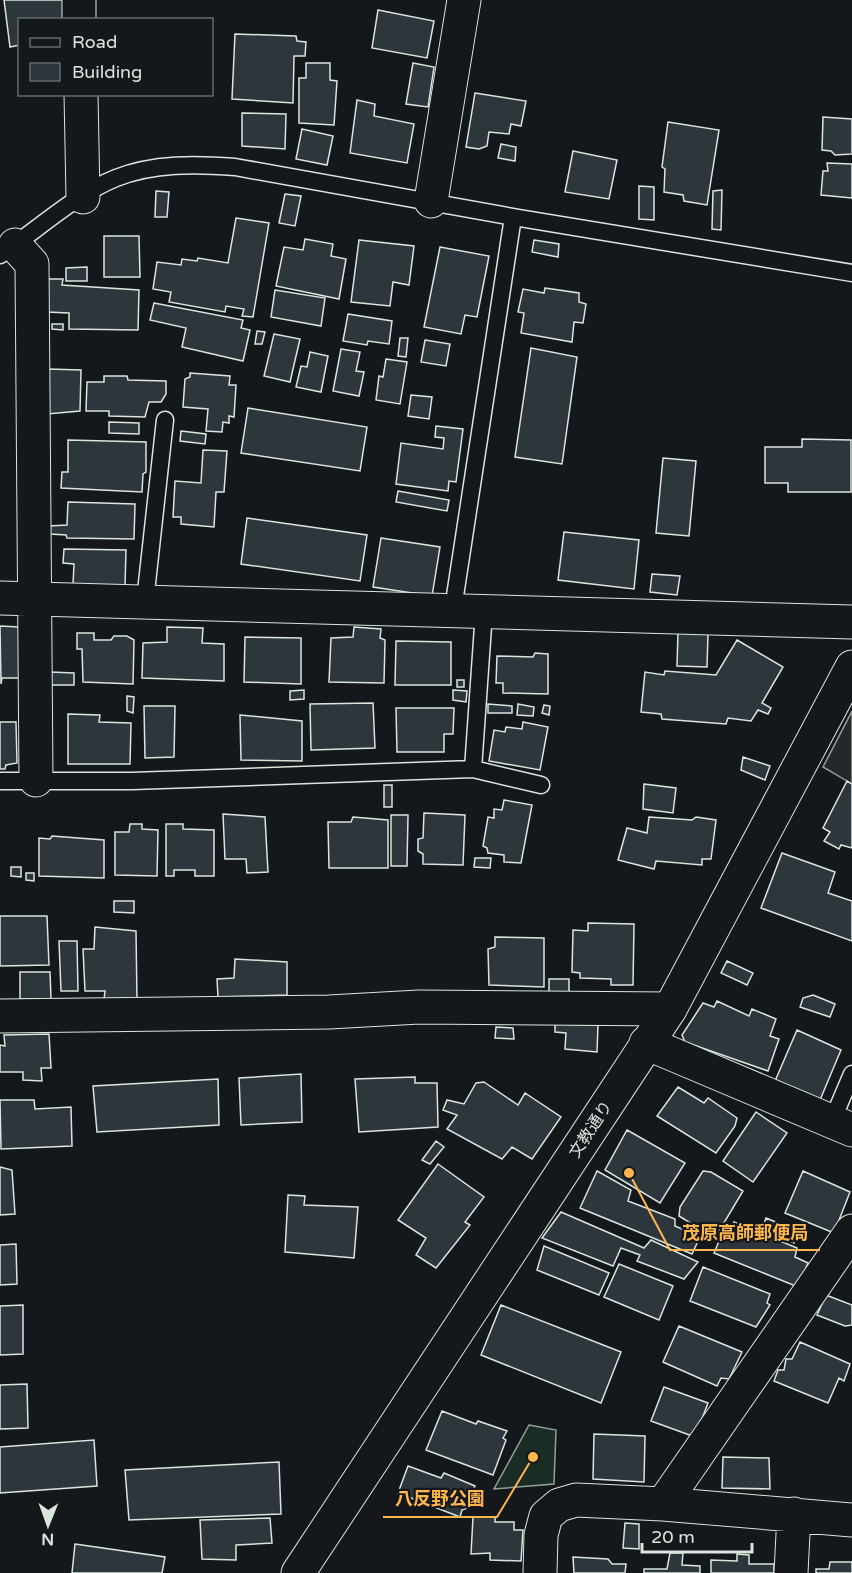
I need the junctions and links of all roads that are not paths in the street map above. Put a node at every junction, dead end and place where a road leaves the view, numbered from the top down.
1 (79, 0) edge
2 (464, 0) edge
3 (79, 18) edge
4 (81, 96) edge
5 (84, 197) junction
6 (431, 201) junction
7 (513, 217) junction
8 (8, 250) edge
9 (852, 273) edge
10 (165, 420) dead end
11 (0, 598) edge
12 (36, 599) junction
13 (145, 601) junction
14 (468, 610) junction
15 (852, 622) edge
16 (852, 668) edge
17 (473, 769) junction
18 (36, 780) junction
19 (0, 781) edge
20 (541, 785) dead end
21 (670, 1009) junction
22 (0, 1016) edge
23 (646, 1043) junction
24 (852, 1074) edge
25 (842, 1125) edge
26 (852, 1231) edge
27 (663, 1504) junction
28 (794, 1514) junction
29 (852, 1520) edge
30 (298, 1573) edge
31 (540, 1573) edge
32 (791, 1573) edge

1 - 3 street
2 - 6 street
4 - 5 street
5 - 6 lane
5 - 8 lane
6 - 7 lane
7 - 9 lane
7 - 14 lane
8 - 12 street
10 - 13 lane
11 - 12 street
12 - 13 street
12 - 18 street
13 - 14 street
14 - 15 street
14 - 17 lane
16 - 21 street, 文教通り
17 - 18 lane
17 - 20 lane
18 - 19 lane
21 - 22 street
21 - 23 street, 文教通り
23 - 25 street
23 - 30 street, 文教通り
24 - 25 lane
26 - 27 street
27 - 28 street
27 - 31 street
28 - 29 street
28 - 32 street

